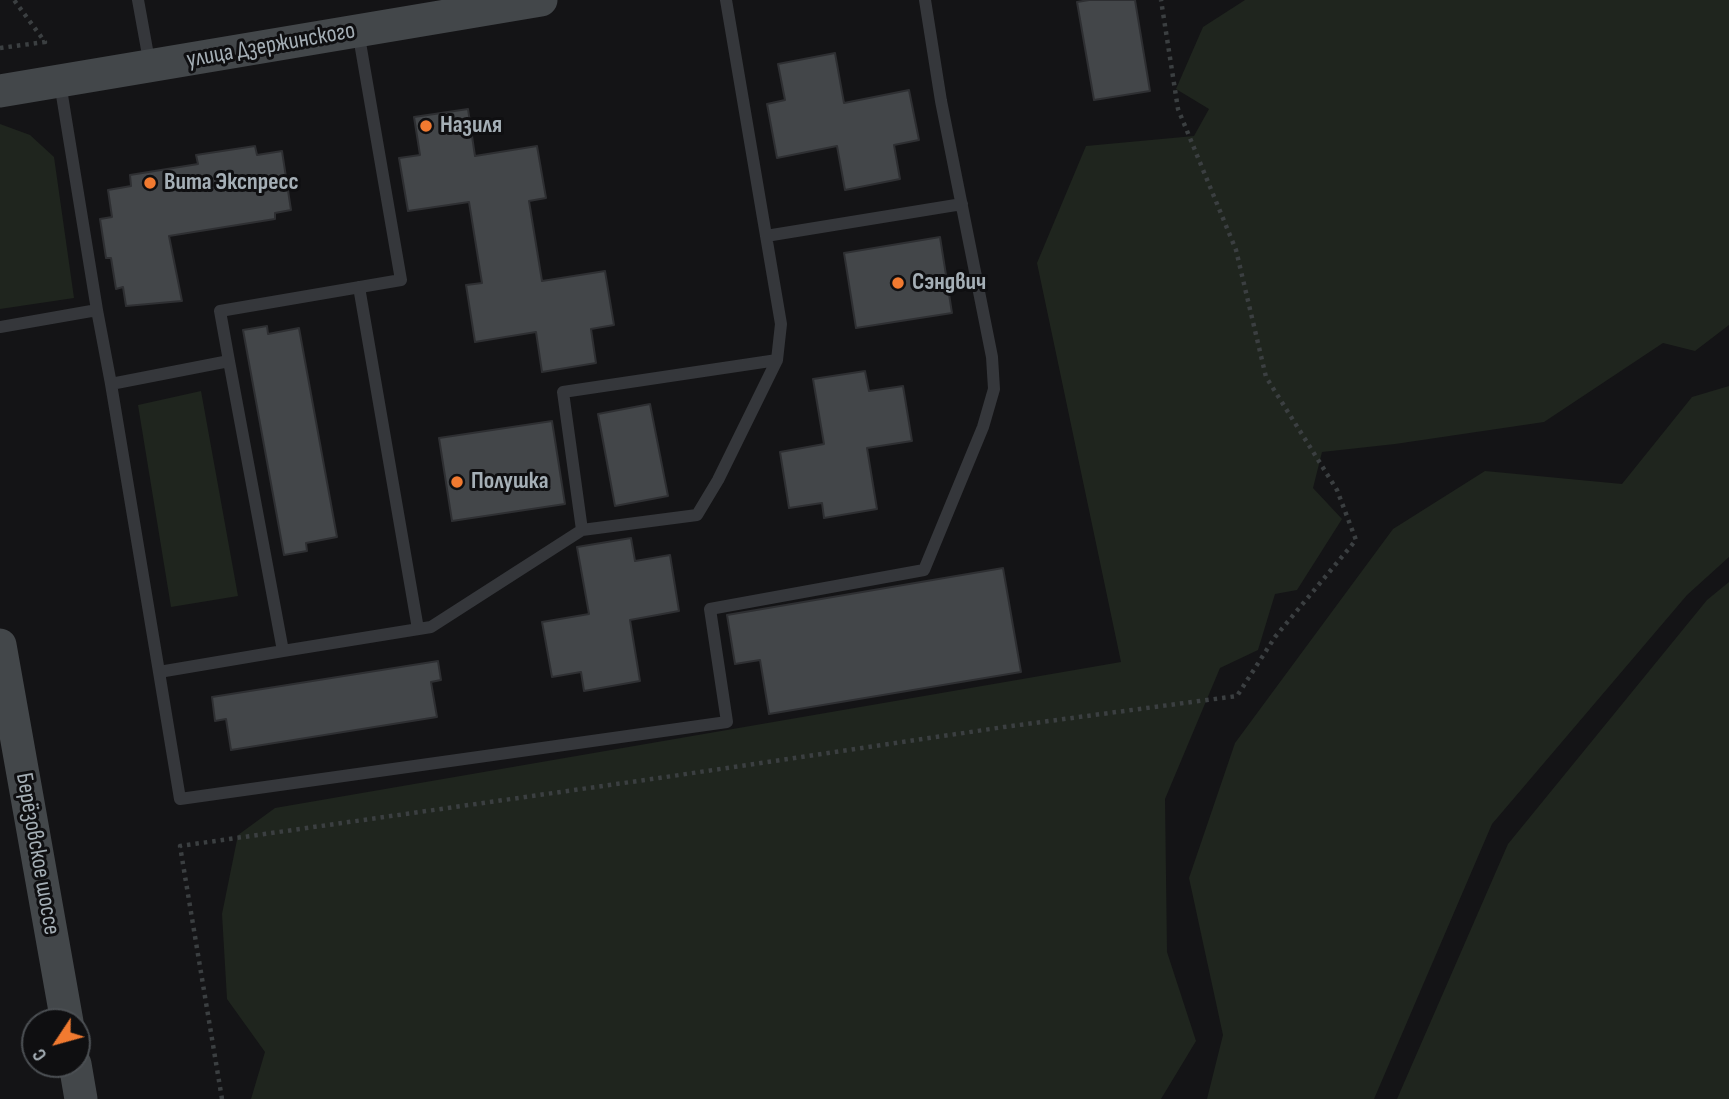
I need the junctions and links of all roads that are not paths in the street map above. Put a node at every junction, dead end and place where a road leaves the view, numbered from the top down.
1 (138, 0) edge
2 (726, 0) edge
3 (925, 0) edge
4 (527, 1) edge
5 (358, 31) junction
6 (150, 66) junction
7 (59, 81) junction
8 (0, 91) edge
9 (962, 204) junction
10 (766, 236) junction
11 (359, 287) junction
12 (97, 310) junction
13 (0, 327) edge
14 (777, 360) junction
15 (229, 361) junction
16 (111, 384) junction
17 (582, 530) junction
18 (418, 629) junction
19 (0, 645) edge
20 (283, 651) junction
21 (159, 672) junction
22 (65, 1008) edge
23 (77, 1078) edge
24 (81, 1099) edge

1 - 6 lane
2 - 10 lane
3 - 9 lane
4 - 5 main road, улица Дзержинского
5 - 6 main road, улица Дзержинского
5 - 11 lane
6 - 7 main road, улица Дзержинского
7 - 8 main road, улица Дзержинского
7 - 12 lane
9 - 10 lane
9 - 21 lane
10 - 14 lane
11 - 15 lane
11 - 18 lane
12 - 13 lane
12 - 16 lane
14 - 17 lane
14 - 17 lane
15 - 16 lane
15 - 20 lane
16 - 21 lane
17 - 18 lane
18 - 20 lane
19 - 22 main road, Берёзовское шоссе
20 - 21 lane
23 - 24 main road

